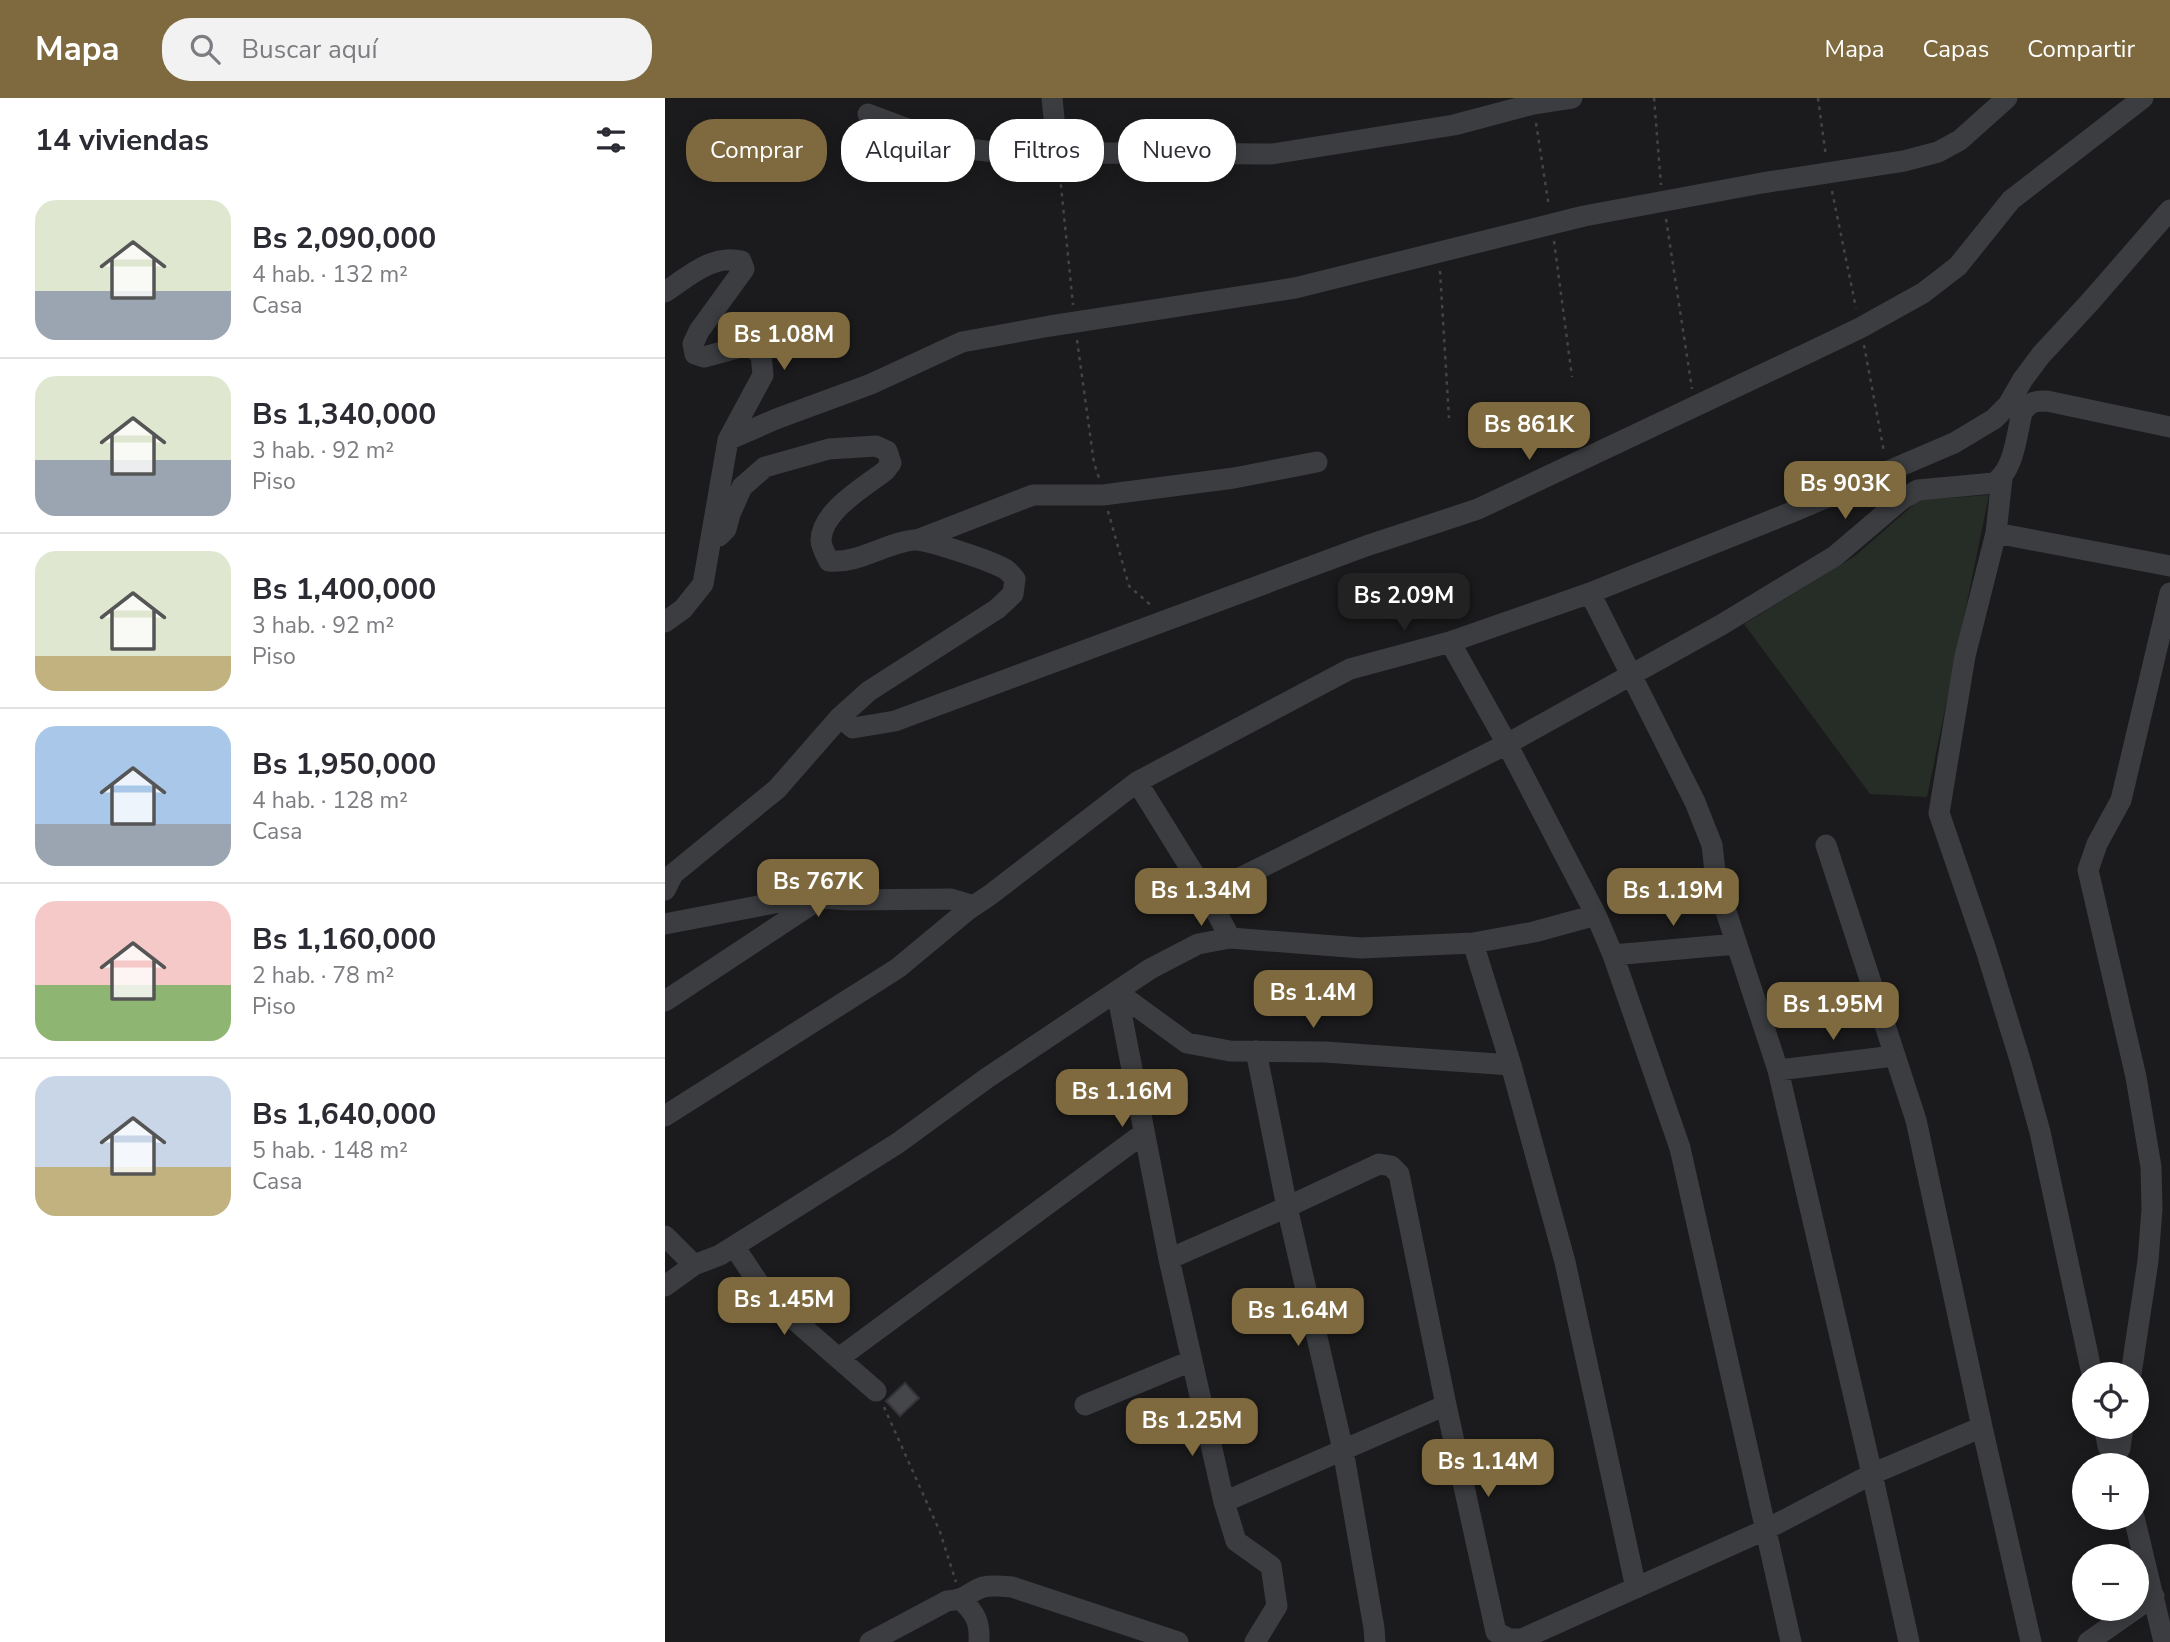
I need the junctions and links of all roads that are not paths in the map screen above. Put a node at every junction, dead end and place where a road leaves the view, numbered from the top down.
1 (1052, 98) edge
2 (1572, 98) edge
3 (2007, 98) edge
4 (2143, 98) edge
5 (868, 114) dead end
6 (1054, 119) edge
7 (989, 151) edge
8 (1104, 153) edge
9 (2170, 210) edge
10 (665, 292) edge
11 (2015, 409) junction
12 (2170, 427) edge
13 (728, 440) junction
14 (1317, 462) dead end
15 (2002, 478) junction
16 (713, 531) junction
17 (1996, 533) junction
18 (917, 540) junction
19 (2170, 566) edge
20 (1590, 593) junction
21 (2170, 593) edge
22 (665, 622) edge
23 (1450, 642) junction
24 (1631, 675) junction
25 (841, 718) junction
26 (1507, 744) junction
27 (1137, 782) junction
28 (1826, 845) dead end
29 (665, 890) edge
30 (821, 898) junction
31 (1209, 898) junction
32 (974, 906) junction
33 (1596, 915) junction
34 (665, 924) edge
35 (1230, 938) junction
36 (1473, 943) junction
37 (1737, 944) junction
38 (1613, 955) junction
39 (1117, 992) junction
40 (665, 1001) edge
41 (1256, 1051) junction
42 (1893, 1056) junction
43 (1511, 1065) junction
44 (1778, 1070) junction
45 (665, 1115) edge
46 (1144, 1133) junction
47 (1287, 1207) junction
48 (665, 1236) edge
49 (734, 1246) junction
50 (1169, 1259) junction
51 (694, 1265) junction
52 (665, 1286) edge
53 (839, 1358) junction
54 (1191, 1361) junction
55 (2089, 1362) edge
56 (2133, 1362) edge
57 (876, 1391) road end
58 (1085, 1405) dead end
59 (1446, 1405) junction
60 (1982, 1427) junction
61 (1343, 1450) junction
62 (1872, 1474) junction
63 (1224, 1502) junction
64 (1767, 1529) junction
65 (2137, 1530) edge
66 (1636, 1588) junction
67 (2154, 1596) junction
68 (961, 1600) junction
69 (870, 1642) edge
70 (979, 1642) edge
71 (1178, 1642) edge
72 (1255, 1642) edge
73 (1375, 1642) edge
74 (1791, 1642) edge
75 (1909, 1642) edge
76 (2031, 1642) edge
77 (2088, 1642) edge
78 (2164, 1642) edge

1 - 6 street
2 - 8 street
3 - 13 street
4 - 25 street
5 - 7 street
9 - 11 street
10 - 13 street
11 - 12 street
11 - 15 street
11 - 20 street
13 - 16 street
14 - 18 street
15 - 17 street
15 - 24 street
16 - 18 street
16 - 22 street
17 - 19 street
17 - 55 street
18 - 25 street
20 - 23 street
20 - 24 street
21 - 56 street
23 - 26 street
23 - 27 street
24 - 26 street
24 - 37 street
25 - 29 street
26 - 31 street
26 - 33 street
27 - 31 street
27 - 32 street
28 - 42 street
30 - 32 street
30 - 34 street
30 - 40 street
31 - 35 street
32 - 45 street
33 - 36 street
33 - 38 street
35 - 36 street
35 - 39 street
36 - 43 street
37 - 38 street
37 - 44 street
38 - 64 street
39 - 41 street
39 - 46 street
39 - 49 street
41 - 43 street
41 - 47 street
42 - 44 street
42 - 60 street
43 - 66 street
44 - 62 street
46 - 50 street
46 - 53 street
47 - 50 street
47 - 59 street
47 - 61 street
48 - 51 street
49 - 51 street
49 - 53 street
50 - 54 street
51 - 52 street
53 - 57 street
54 - 58 street
54 - 63 street
59 - 61 street
59 - 66 street
60 - 62 street
60 - 76 street
61 - 63 street
61 - 73 street
62 - 64 street
62 - 75 street
63 - 72 street
64 - 66 street
64 - 74 street
65 - 67 street
67 - 77 street
67 - 78 street
68 - 69 street
68 - 70 street
68 - 71 street

